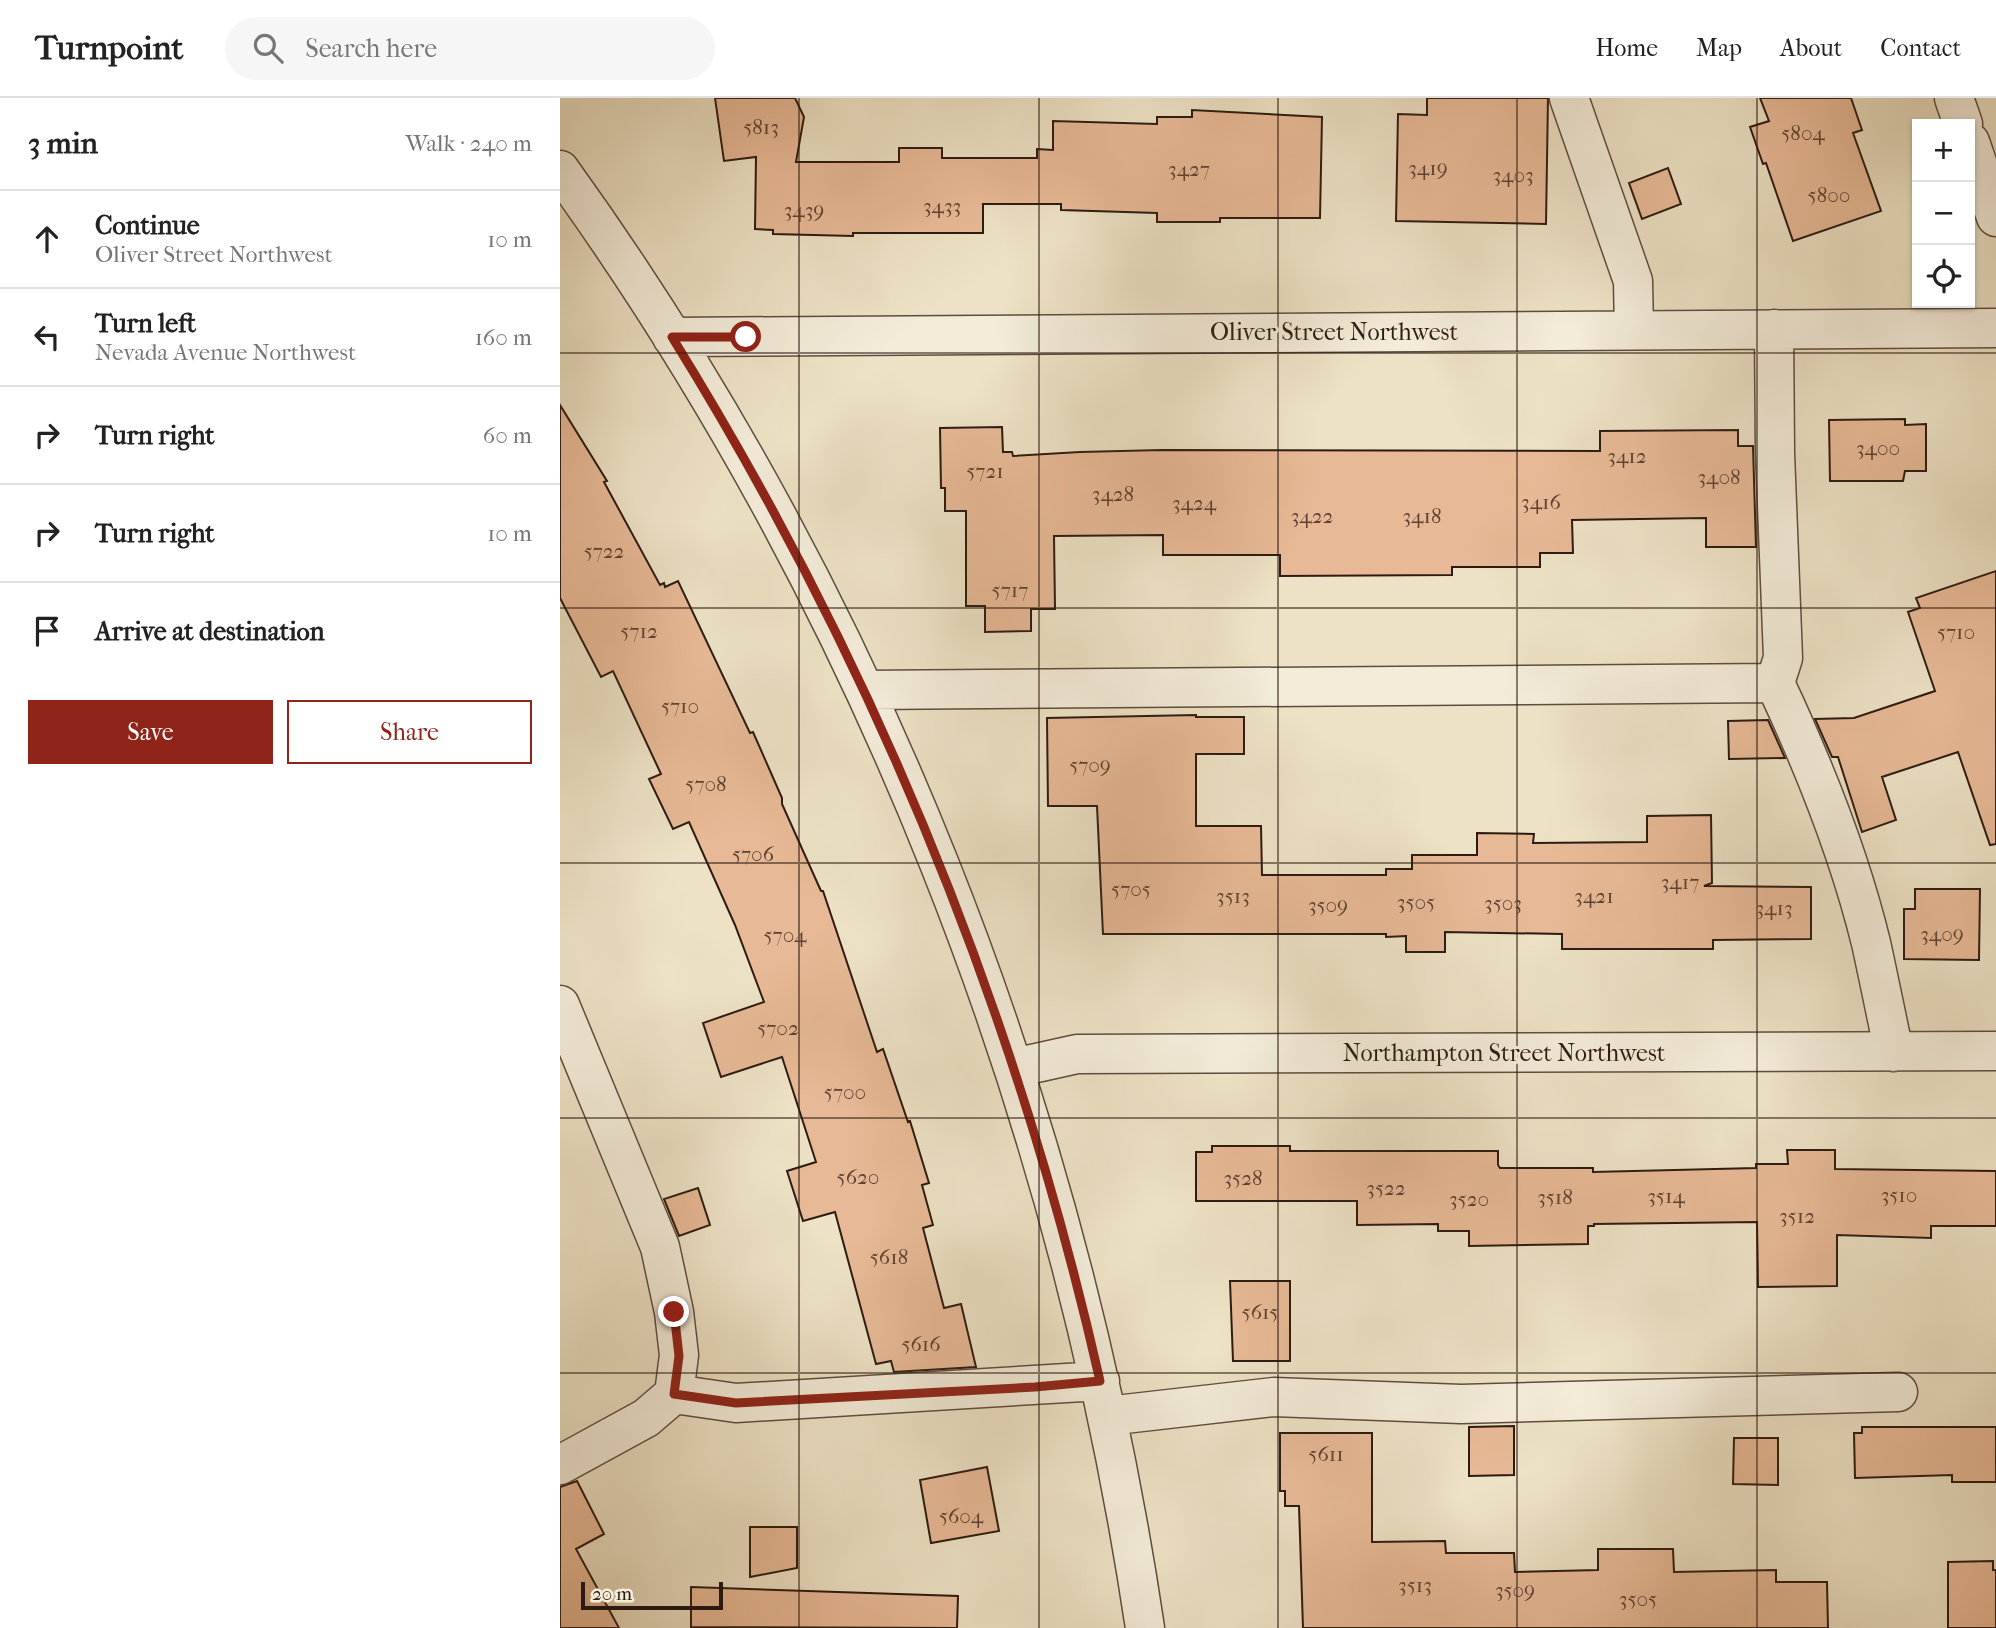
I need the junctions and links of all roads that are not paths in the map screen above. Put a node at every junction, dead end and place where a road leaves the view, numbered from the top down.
1 (1569, 98) edge
2 (1954, 98) edge
3 (1962, 119) edge
4 (1975, 156) edge
5 (560, 170) edge
6 (1996, 217) edge
7 (1996, 328) edge
8 (1774, 329) junction
9 (1634, 330) junction
10 (672, 337) junction
11 (1775, 683) junction
12 (865, 690) junction
13 (560, 1005) edge
14 (1996, 1051) edge
15 (1894, 1052) junction
16 (1014, 1068) junction
17 (1898, 1392) dead end
18 (674, 1394) junction
19 (1104, 1399) junction
20 (560, 1465) edge
21 (1145, 1628) edge

1 - 9 street
2 - 3 street
4 - 6 street
5 - 10 street
7 - 8 street, Oliver Street Northwest
8 - 9 street, Oliver Street Northwest
8 - 11 street
9 - 10 street, Oliver Street Northwest
10 - 12 street
11 - 12 street
11 - 15 street
12 - 16 street
13 - 18 street
14 - 15 street, Northampton Street Northwest
15 - 16 street, Northampton Street Northwest
16 - 19 street
17 - 19 street
18 - 19 street
18 - 20 street
19 - 21 street

